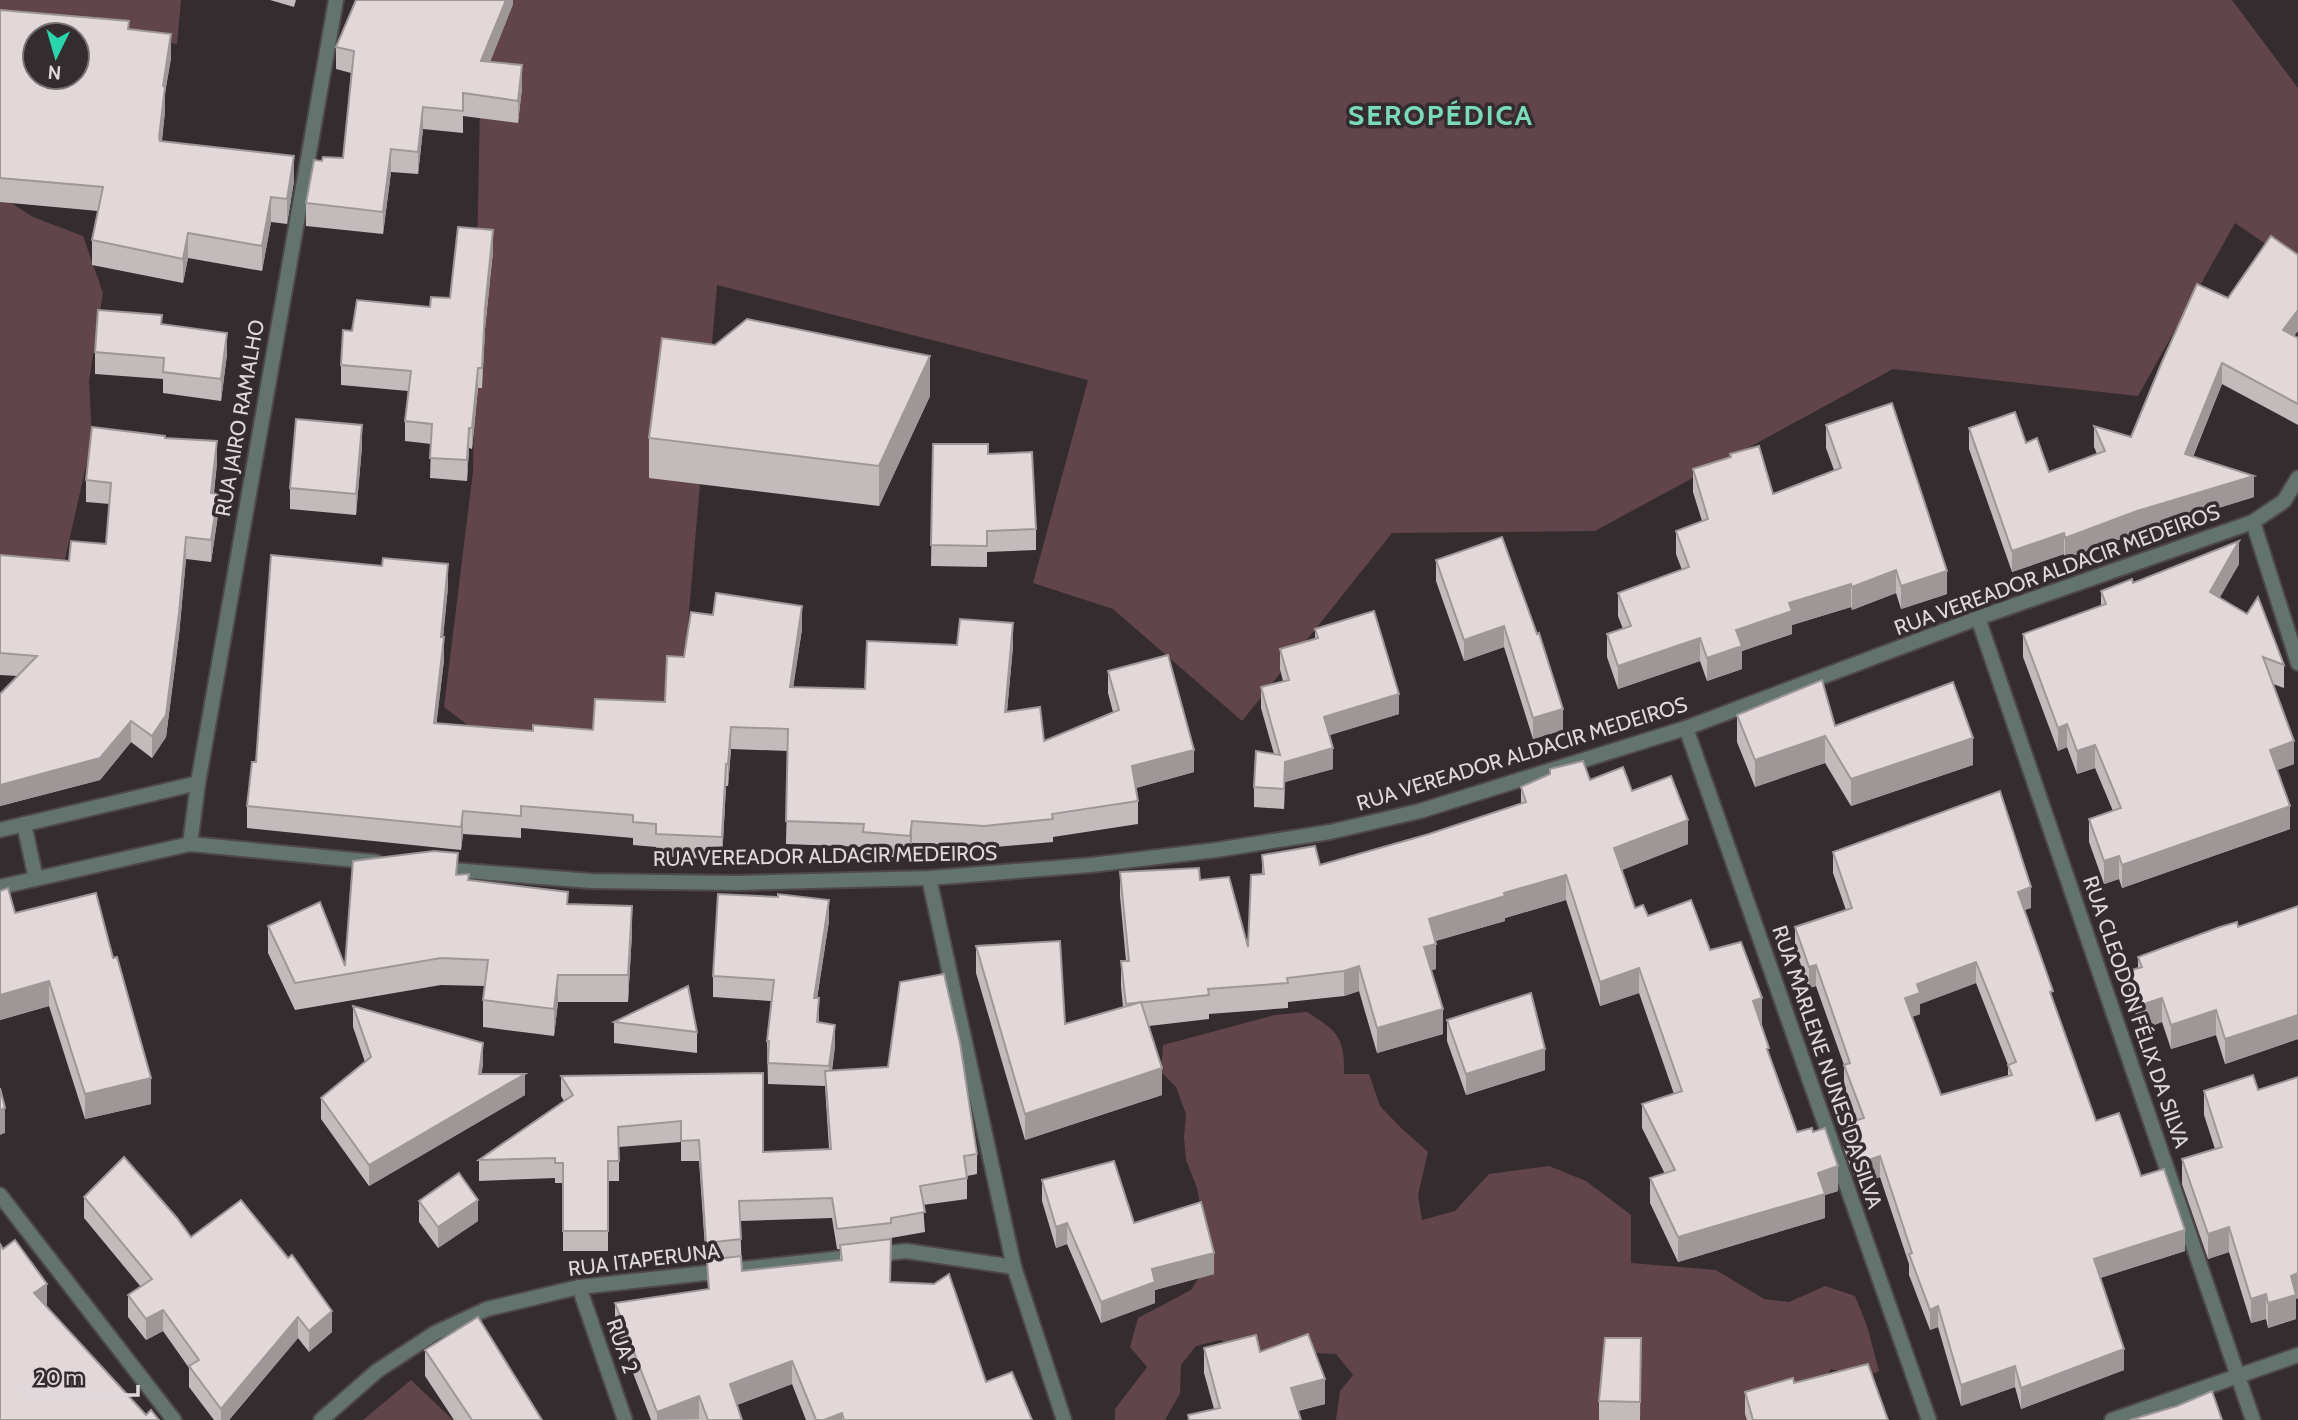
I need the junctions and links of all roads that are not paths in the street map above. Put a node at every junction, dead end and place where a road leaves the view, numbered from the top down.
1 (336, 0) edge
2 (2298, 478) edge
3 (2253, 522) junction
4 (1978, 618) junction
5 (2298, 663) edge
6 (1686, 728) junction
7 (198, 783) junction
8 (24, 824) junction
9 (0, 830) edge
10 (190, 844) junction
11 (392, 864) edge
12 (432, 868) edge
13 (36, 878) junction
14 (929, 878) junction
15 (0, 887) edge
16 (0, 1195) edge
17 (1014, 1267) junction
18 (579, 1287) junction
19 (2298, 1355) edge
20 (2239, 1377) junction
21 (174, 1420) edge
22 (321, 1420) edge
23 (625, 1420) edge
24 (1064, 1420) edge
25 (1929, 1420) edge
26 (2112, 1420) edge
27 (2253, 1420) edge

1 - 7 street, RUA JAIRO RAMALHO
2 - 3 street, RUA VEREADOR ALDACIR MEDEIROS
3 - 4 street, RUA VEREADOR ALDACIR MEDEIROS
3 - 5 street
4 - 6 street, RUA VEREADOR ALDACIR MEDEIROS
4 - 20 street, RUA CLEODON FÉLIX DA SILVA
6 - 14 street, RUA VEREADOR ALDACIR MEDEIROS
6 - 25 street, RUA MARLENE NUNES DA SILVA
7 - 8 street
7 - 10 street, RUA JAIRO RAMALHO
8 - 9 street
8 - 13 street
10 - 11 street
10 - 13 street
12 - 14 street, RUA VEREADOR ALDACIR MEDEIROS
13 - 15 street
14 - 17 street
16 - 21 street
17 - 18 street, RUA ITAPERUNA
17 - 24 street
18 - 22 street, RUA ITAPERUNA
18 - 23 street, RUA 2
19 - 20 street
20 - 26 street
20 - 27 street, RUA CLEODON FÉLIX DA SILVA

